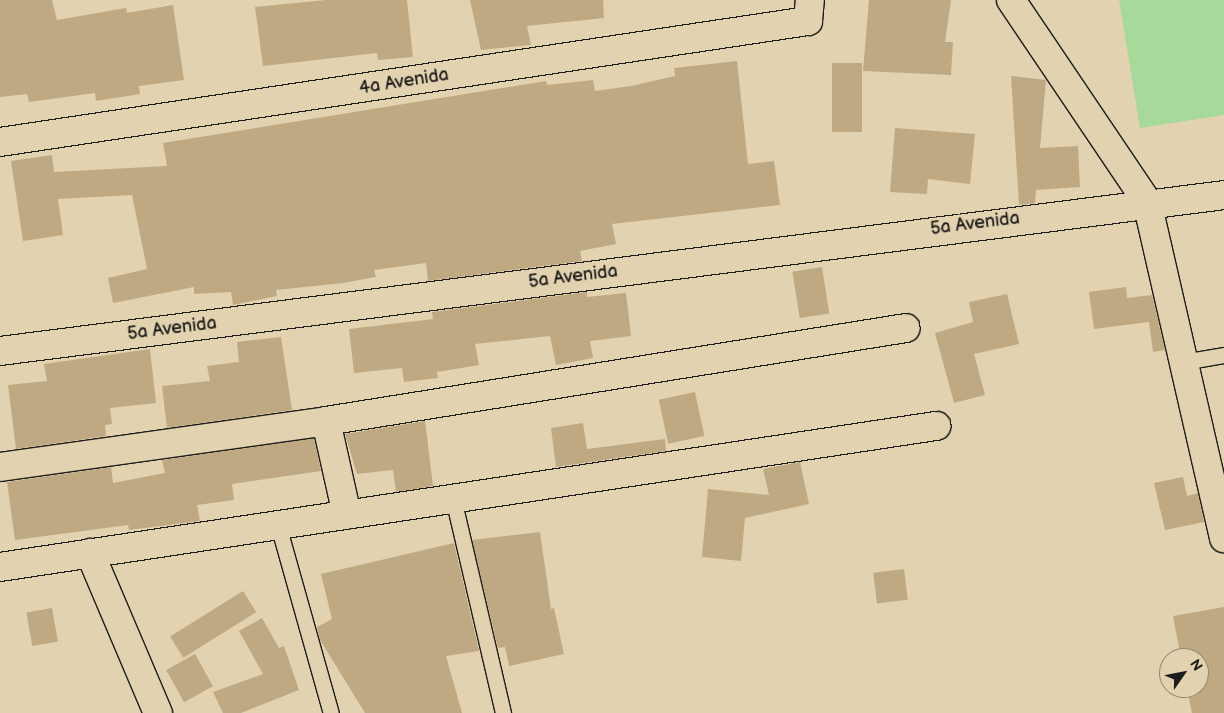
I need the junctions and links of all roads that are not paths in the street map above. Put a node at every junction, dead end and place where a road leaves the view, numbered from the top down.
1 (1010, 0) edge
2 (809, 11) edge
3 (0, 142) edge
4 (1224, 195) edge
5 (1147, 202) junction
6 (906, 328) dead end
7 (0, 351) edge
8 (1224, 355) edge
9 (1183, 362) junction
10 (326, 421) junction
11 (936, 426) dead end
12 (0, 467) edge
13 (454, 498) junction
14 (347, 515) junction
15 (278, 525) junction
16 (1224, 538) edge
17 (90, 553) junction
18 (0, 566) edge
19 (158, 713) edge
20 (331, 713) edge
21 (503, 713) edge

1 - 5 street
2 - 3 street, 4a Avenida
4 - 5 street, 5a Avenida
5 - 7 street, 5a Avenida
5 - 9 street
6 - 10 street
8 - 9 lane
9 - 16 street
10 - 12 street
10 - 14 street
11 - 13 street
13 - 14 street
13 - 21 lane
14 - 15 street
15 - 17 street
15 - 20 lane
17 - 18 street
17 - 19 street

